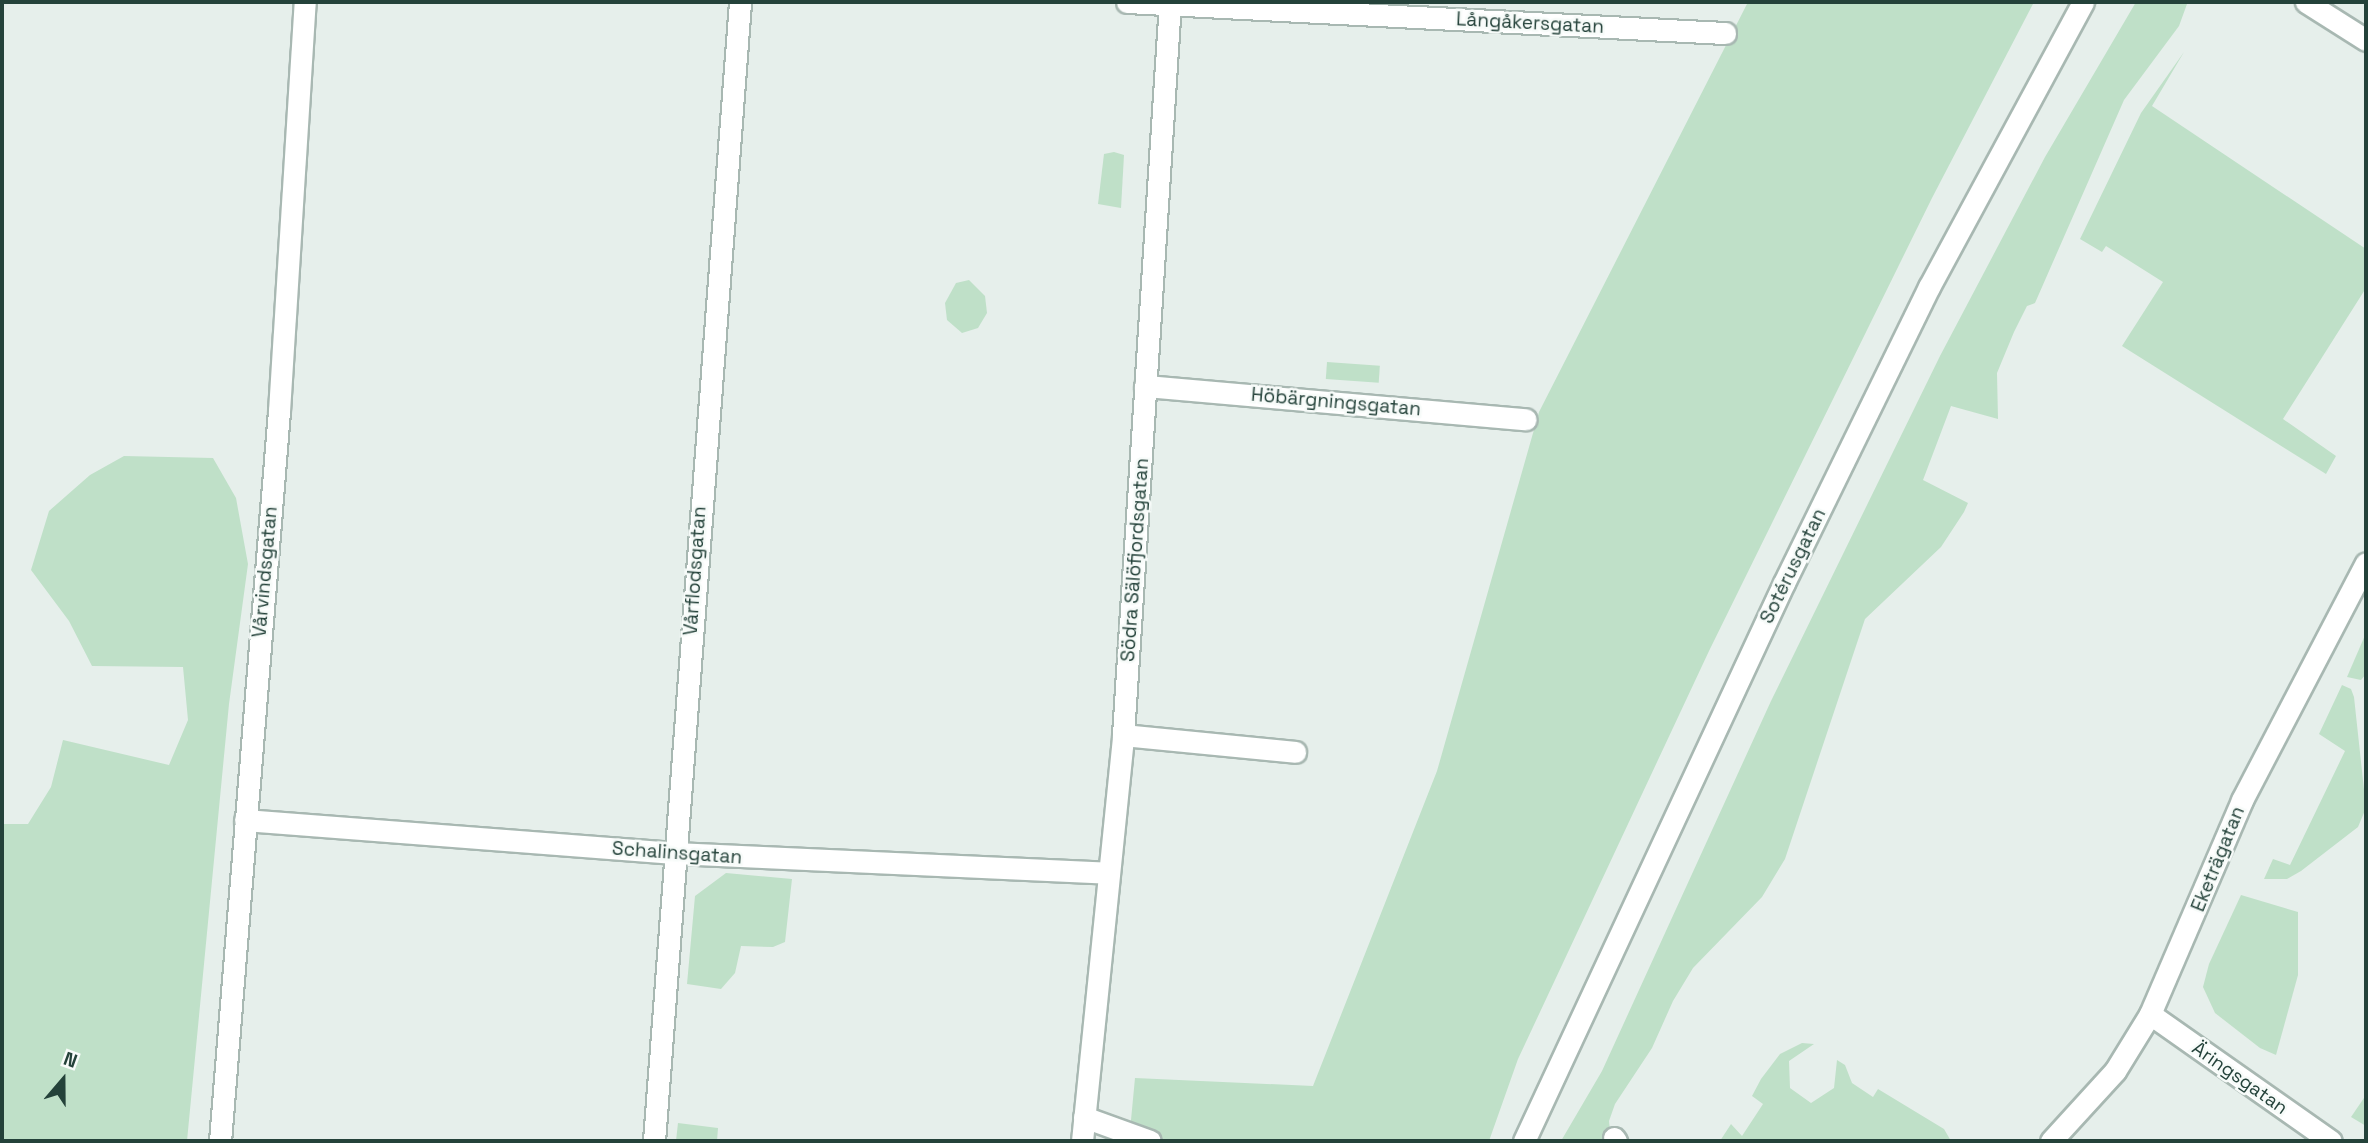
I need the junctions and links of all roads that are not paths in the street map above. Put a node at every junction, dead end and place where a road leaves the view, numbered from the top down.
1 (305, 2) edge
2 (740, 2) edge
3 (1126, 2) edge
4 (2083, 2) edge
5 (2306, 2) edge
6 (1170, 3) edge
7 (1725, 33) dead end
8 (2366, 40) edge
9 (1145, 386) junction
10 (1526, 419) dead end
11 (2366, 564) edge
12 (1123, 735) junction
13 (1295, 752) dead end
14 (245, 820) junction
15 (674, 853) junction
16 (1109, 873) junction
17 (2150, 1014) junction
18 (1084, 1117) junction
19 (220, 1141) edge
20 (653, 1141) edge
21 (1082, 1141) edge
22 (1150, 1141) edge
23 (1524, 1141) edge
24 (2051, 1141) edge
25 (2331, 1141) edge

1 - 14 street, Vårvindsgatan
2 - 15 street, Vårflodsgatan
3 - 6 street, Långåkersgatan
4 - 23 street, Sotérusgatan
5 - 8 street
6 - 7 street, Långåkersgatan
6 - 9 street, Södra Sälöfjordsgatan
9 - 10 street, Höbärgningsgatan
9 - 12 street, Södra Sälöfjordsgatan
11 - 17 street, Eketrägatan
12 - 13 street
12 - 16 street, Södra Sälöfjordsgatan
14 - 15 street, Schalinsgatan
14 - 19 street, Vårvindsgatan
15 - 16 street, Schalinsgatan
15 - 20 street, Vårflodsgatan
16 - 18 street, Södra Sälöfjordsgatan
17 - 24 street, Eketrägatan
17 - 25 street, Äringsgatan
18 - 21 street, Södra Sälöfjordsgatan
18 - 22 street

